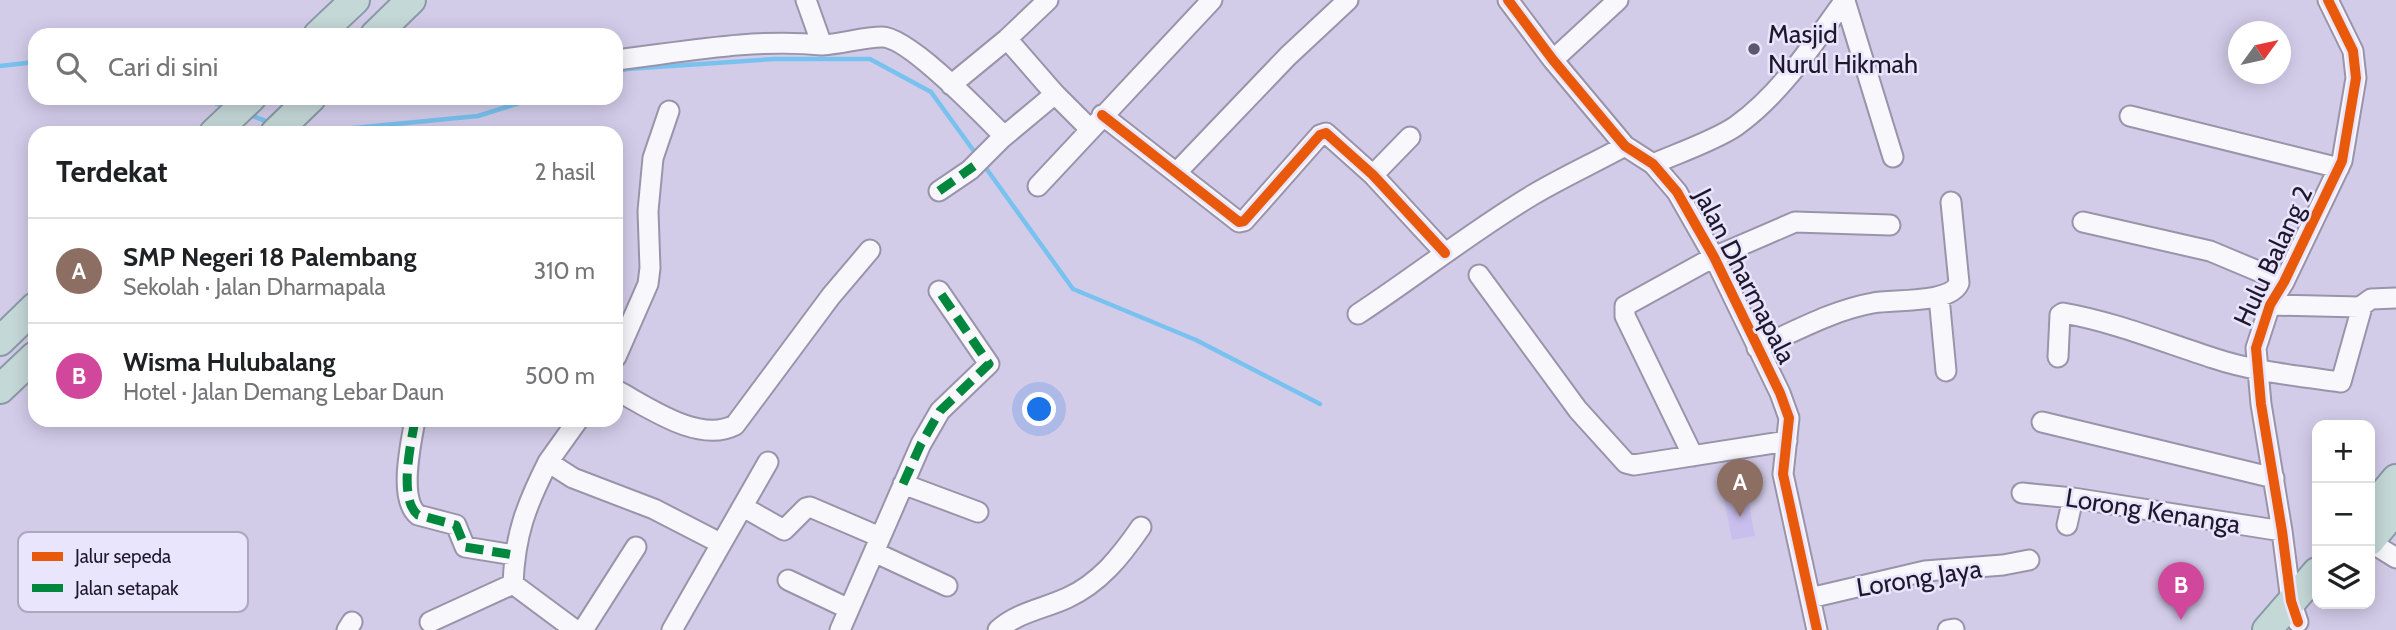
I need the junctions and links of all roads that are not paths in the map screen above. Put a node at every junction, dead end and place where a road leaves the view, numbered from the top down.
1 (355, 0) edge
2 (411, 0) edge
3 (806, 0) edge
4 (1048, 0) edge
5 (1212, 0) edge
6 (1348, 0) edge
7 (1508, 0) edge
8 (1618, 0) edge
9 (1845, 0) edge
10 (2328, 0) edge
11 (325, 28) edge
12 (382, 28) edge
13 (1007, 39) junction
14 (822, 45) junction
15 (623, 59) edge
16 (1553, 60) junction
17 (951, 85) junction
18 (1055, 94) junction
19 (244, 105) edge
20 (304, 105) edge
21 (669, 111) dead end
22 (2130, 117) dead end
23 (1096, 122) junction
24 (221, 126) edge
25 (282, 126) edge
26 (1410, 137) dead end
27 (1002, 138) junction
28 (1625, 146) junction
29 (1894, 157) dead end
30 (1653, 164) junction
31 (2339, 168) junction
32 (1177, 172) junction
33 (1373, 175) junction
34 (1038, 186) dead end
35 (939, 191) dead end
36 (1951, 202) dead end
37 (2083, 222) dead end
38 (1890, 225) dead end
39 (870, 250) dead end
40 (1445, 253) junction
41 (1714, 257) junction
42 (1479, 275) dead end
43 (2284, 282) junction
44 (939, 291) dead end
45 (1939, 297) junction
46 (2396, 298) edge
47 (2270, 304) junction
48 (2362, 307) junction
49 (28, 314) edge
50 (1358, 314) dead end
51 (0, 341) edge
52 (623, 341) edge
53 (1757, 348) junction
54 (2058, 357) dead end
55 (28, 363) edge
56 (2258, 370) junction
57 (1946, 371) dead end
58 (0, 389) edge
59 (623, 394) edge
60 (2042, 422) dead end
61 (414, 427) edge
62 (571, 427) edge
63 (1787, 441) junction
64 (1693, 456) junction
65 (548, 462) junction
66 (768, 463) dead end
67 (2274, 478) junction
68 (2396, 479) edge
69 (903, 484) junction
70 (2022, 493) dead end
71 (2073, 498) junction
72 (2375, 504) edge
73 (2396, 509) edge
74 (752, 512) dead end
75 (978, 512) dead end
76 (2067, 525) dead end
77 (1141, 527) dead end
78 (2283, 531) junction
79 (2375, 535) edge
80 (720, 543) junction
81 (2375, 544) edge
82 (877, 545) junction
83 (636, 547) dead end
84 (514, 555) junction
85 (2396, 558) edge
86 (2029, 560) dead end
87 (788, 580) dead end
88 (2312, 583) edge
89 (513, 584) junction
90 (947, 586) dead end
91 (1810, 598) junction
92 (849, 609) junction
93 (2299, 613) edge
94 (430, 622) dead end
95 (575, 629) edge
96 (672, 630) edge
97 (841, 630) edge
98 (998, 630) edge
99 (1817, 630) edge
100 (2267, 630) edge

1 - 11 highway
2 - 12 highway
3 - 14 street
4 - 13 street
5 - 23 street
6 - 32 street
7 - 16 street, Jalan Dharmapala
8 - 16 street
9 - 29 street
9 - 30 street
10 - 31 street, Hulu Balang 2
13 - 17 street
13 - 18 street
14 - 15 street
14 - 17 street
16 - 28 street, Jalan Dharmapala
17 - 27 street
18 - 23 street
18 - 27 street
19 - 24 highway
20 - 25 highway
21 - 52 street
22 - 31 street
23 - 32 street
23 - 34 street
26 - 33 street
27 - 35 street
28 - 30 street, Jalan Dharmapala
28 - 40 street
30 - 41 street, Jalan Dharmapala
31 - 43 street, Hulu Balang 2
32 - 33 street
33 - 40 street
36 - 45 street
37 - 43 street
38 - 41 street
39 - 59 street
40 - 50 street
41 - 53 street, Jalan Dharmapala
41 - 64 street
42 - 64 street
43 - 47 street, Hulu Balang 2
44 - 69 street
45 - 53 street
45 - 57 street
46 - 48 street
47 - 48 street
47 - 56 street, Hulu Balang 2
48 - 56 street
49 - 51 highway
53 - 63 street, Jalan Dharmapala
54 - 56 street
55 - 58 highway
56 - 67 street, Hulu Balang 2
60 - 67 street
61 - 84 street
62 - 65 street
63 - 64 street
63 - 91 street, Jalan Dharmapala
65 - 80 street
65 - 84 street
66 - 80 street
67 - 78 street, Hulu Balang 2
68 - 72 highway
69 - 75 street
69 - 82 street
70 - 71 street, Lorong Kenanga
71 - 76 street
71 - 78 street, Lorong Kenanga
73 - 79 highway
74 - 82 street
77 - 98 street
78 - 93 street, Hulu Balang 2
80 - 96 street
81 - 85 street
82 - 90 street
82 - 92 street
83 - 95 street
84 - 89 street
86 - 91 street, Lorong Jaya
87 - 92 street
88 - 93 highway
89 - 94 street
89 - 95 street
91 - 99 street, Jalan Dharmapala
92 - 97 street
93 - 100 highway

